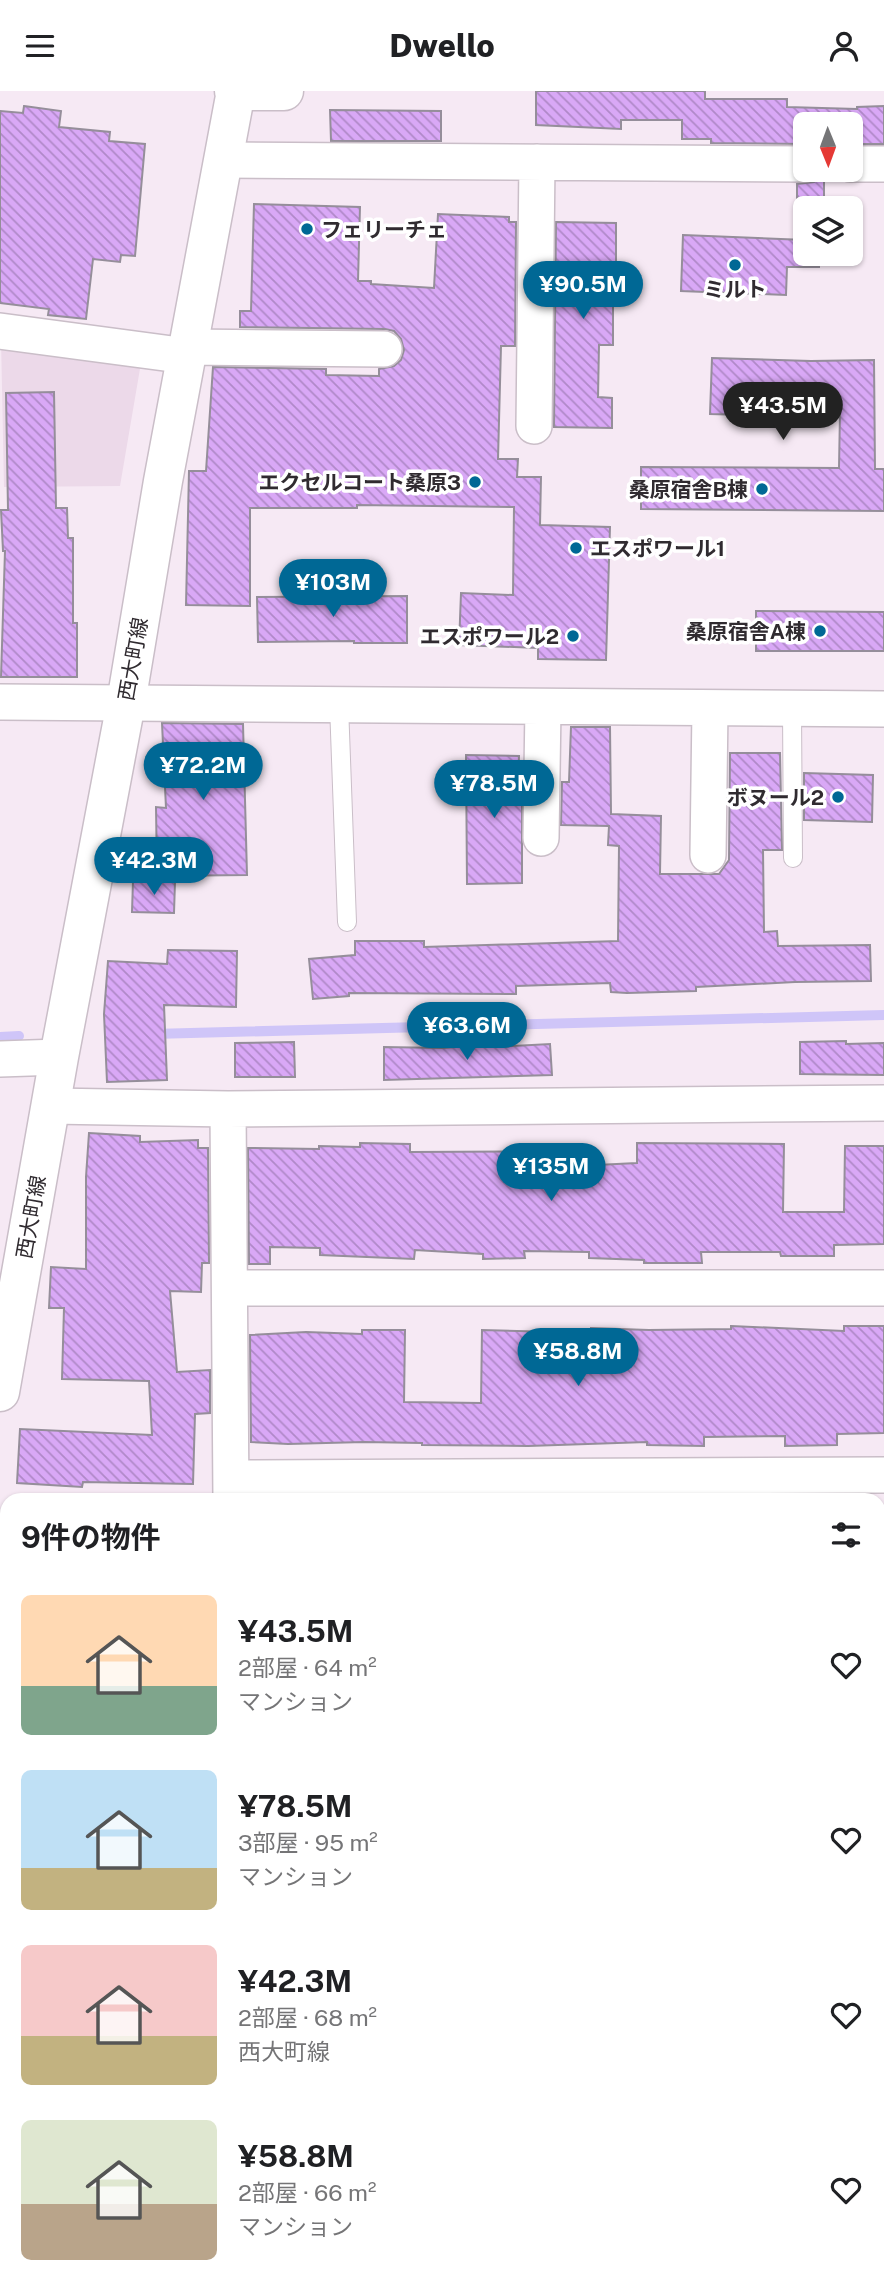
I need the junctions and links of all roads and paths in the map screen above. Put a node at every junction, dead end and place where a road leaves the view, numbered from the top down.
1 (235, 91) edge
2 (285, 91) edge
3 (223, 160) junction
4 (537, 162) junction
5 (793, 164) edge
6 (863, 164) edge
7 (884, 164) edge
8 (0, 331) edge
9 (384, 349) dead end
10 (187, 352) junction
11 (534, 426) dead end
12 (0, 702) edge
13 (126, 703) junction
14 (339, 705) junction
15 (543, 708) junction
16 (710, 709) junction
17 (792, 709) junction
18 (884, 709) edge
19 (541, 838) dead end
20 (708, 855) dead end
21 (793, 858) dead end
22 (347, 922) dead end
23 (59, 1057) junction
24 (0, 1059) edge
25 (884, 1103) edge
26 (51, 1107) junction
27 (228, 1109) junction
28 (231, 1288) junction
29 (884, 1288) edge
30 (0, 1388) edge
31 (884, 1475) edge
32 (231, 1489) edge

1 - 2 street
1 - 3 street, 西大町線
3 - 4 street
3 - 10 street, 西大町線
4 - 5 street
4 - 11 street
6 - 7 street
8 - 10 street
9 - 10 street
10 - 13 street, 西大町線
12 - 13 street
13 - 14 street
13 - 23 street, 西大町線
14 - 15 street
14 - 22 lane
15 - 16 street
15 - 19 street
16 - 17 street
16 - 20 street
17 - 18 street
17 - 21 lane
23 - 24 street
23 - 26 street, 西大町線
25 - 27 street
26 - 27 street
26 - 30 street, 西大町線
27 - 28 street
28 - 29 street
28 - 32 street
31 - 32 street

